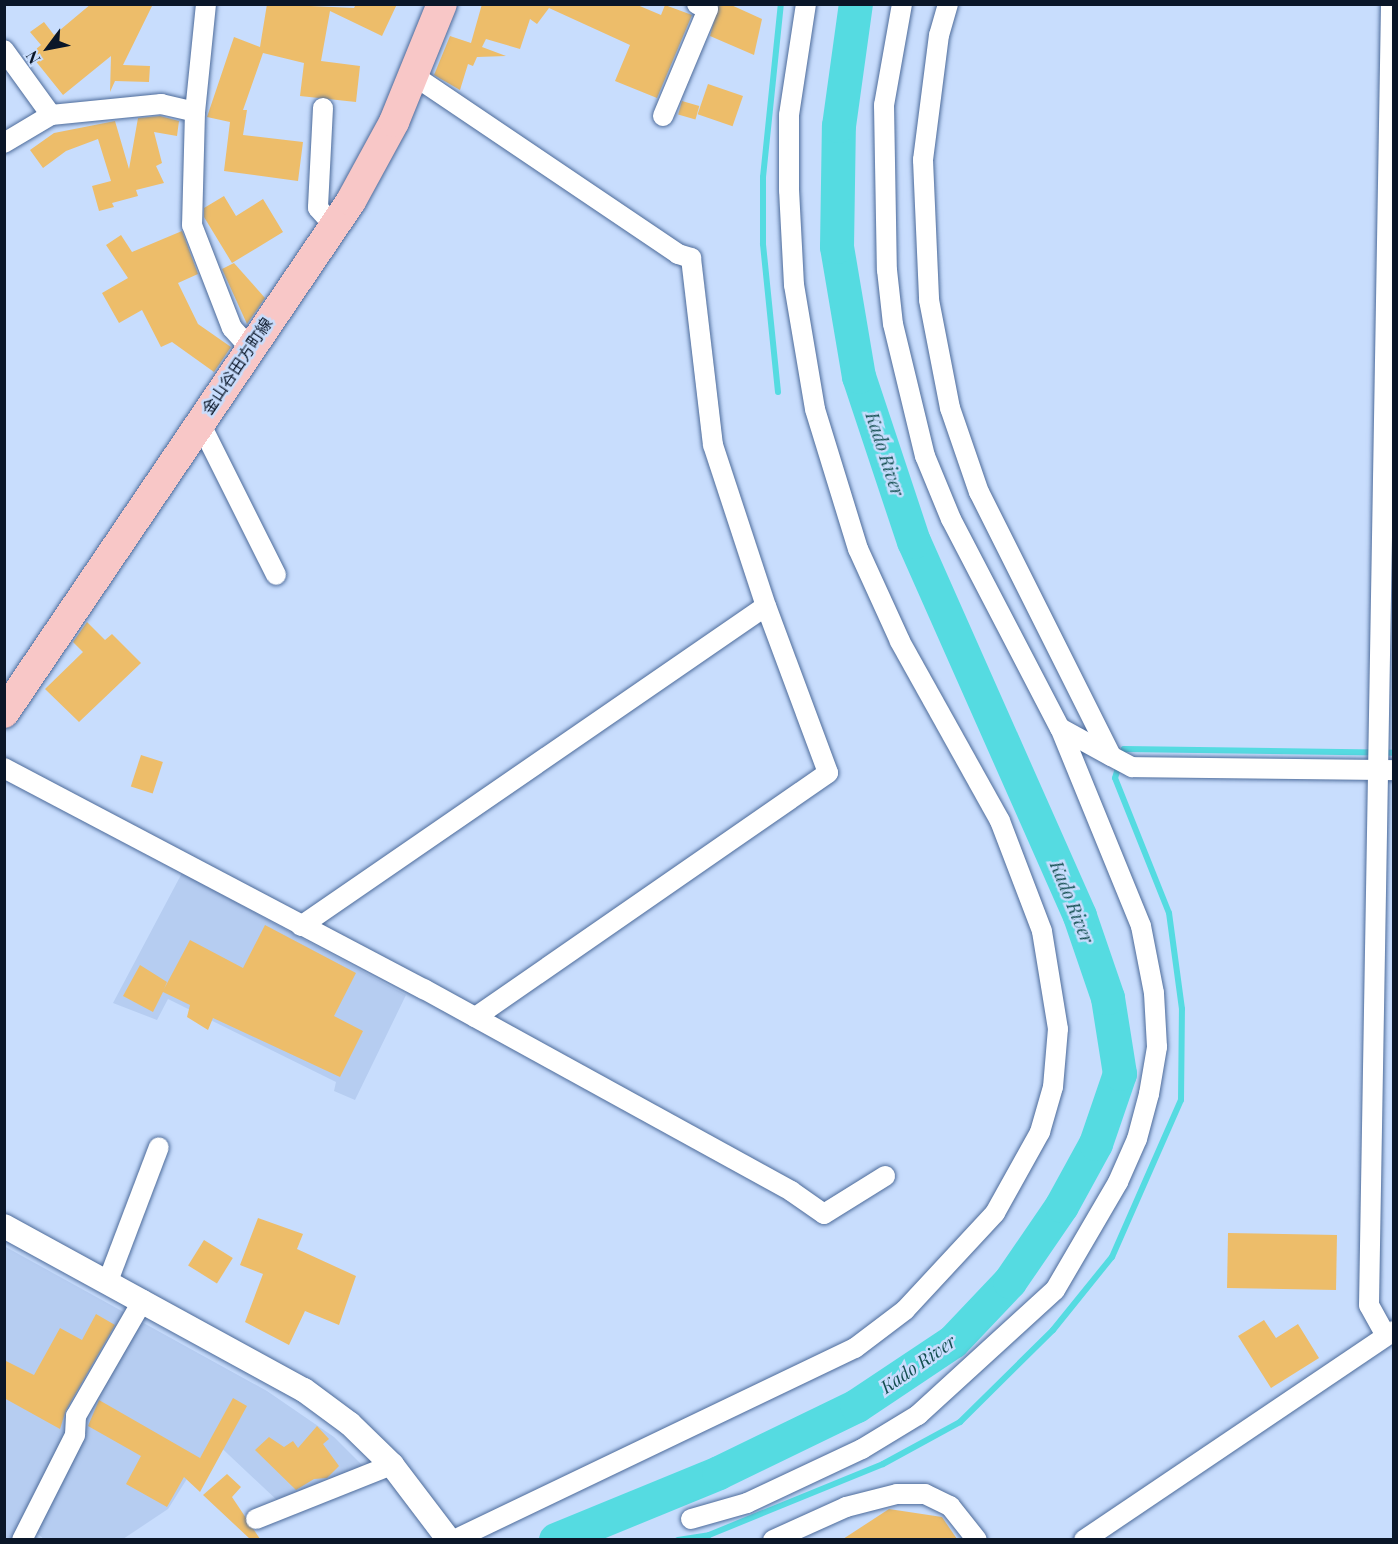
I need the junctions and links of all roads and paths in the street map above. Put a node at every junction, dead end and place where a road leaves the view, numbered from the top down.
1 (206, 4) edge
2 (442, 4) edge
3 (806, 4) edge
4 (902, 4) edge
5 (948, 4) edge
6 (1391, 4) edge
7 (705, 6) edge
8 (4, 50) edge
9 (413, 75) junction
10 (323, 108) dead end
11 (195, 112) junction
12 (51, 115) junction
13 (663, 116) dead end
14 (4, 143) edge
15 (334, 226) junction
16 (249, 347) junction
17 (199, 422) junction
18 (276, 575) dead end
19 (766, 606) junction
20 (4, 713) edge
21 (1060, 728) junction
22 (1111, 756) junction
23 (4, 768) edge
24 (1386, 770) edge
25 (301, 926) junction
26 (475, 1017) junction
27 (159, 1147) dead end
28 (885, 1176) dead end
29 (4, 1226) edge
30 (108, 1281) junction
31 (143, 1300) junction
32 (1389, 1333) edge
33 (392, 1465) junction
34 (256, 1519) dead end
35 (691, 1519) dead end
36 (22, 1539) edge
37 (449, 1539) edge
38 (454, 1539) edge
39 (773, 1539) edge
40 (977, 1539) edge
41 (1084, 1539) edge

1 - 11 street
2 - 9 main road, 金山谷田方町線
3 - 38 street
4 - 21 street
5 - 22 street
6 - 24 street
7 - 13 street
8 - 12 street
9 - 15 main road, 金山谷田方町線
9 - 19 street
10 - 15 street
11 - 12 street
11 - 16 street
12 - 14 street
15 - 16 main road, 金山谷田方町線
16 - 17 main road, 金山谷田方町線
17 - 18 street
17 - 20 main road, 金山谷田方町線
19 - 25 street
19 - 26 street
21 - 22 street
21 - 35 street
22 - 24 street
23 - 25 street
24 - 32 street
25 - 26 street
26 - 28 street
27 - 30 street
29 - 30 street
30 - 31 street
31 - 33 street
31 - 36 street
32 - 41 street
33 - 34 street
33 - 37 street
39 - 40 street

